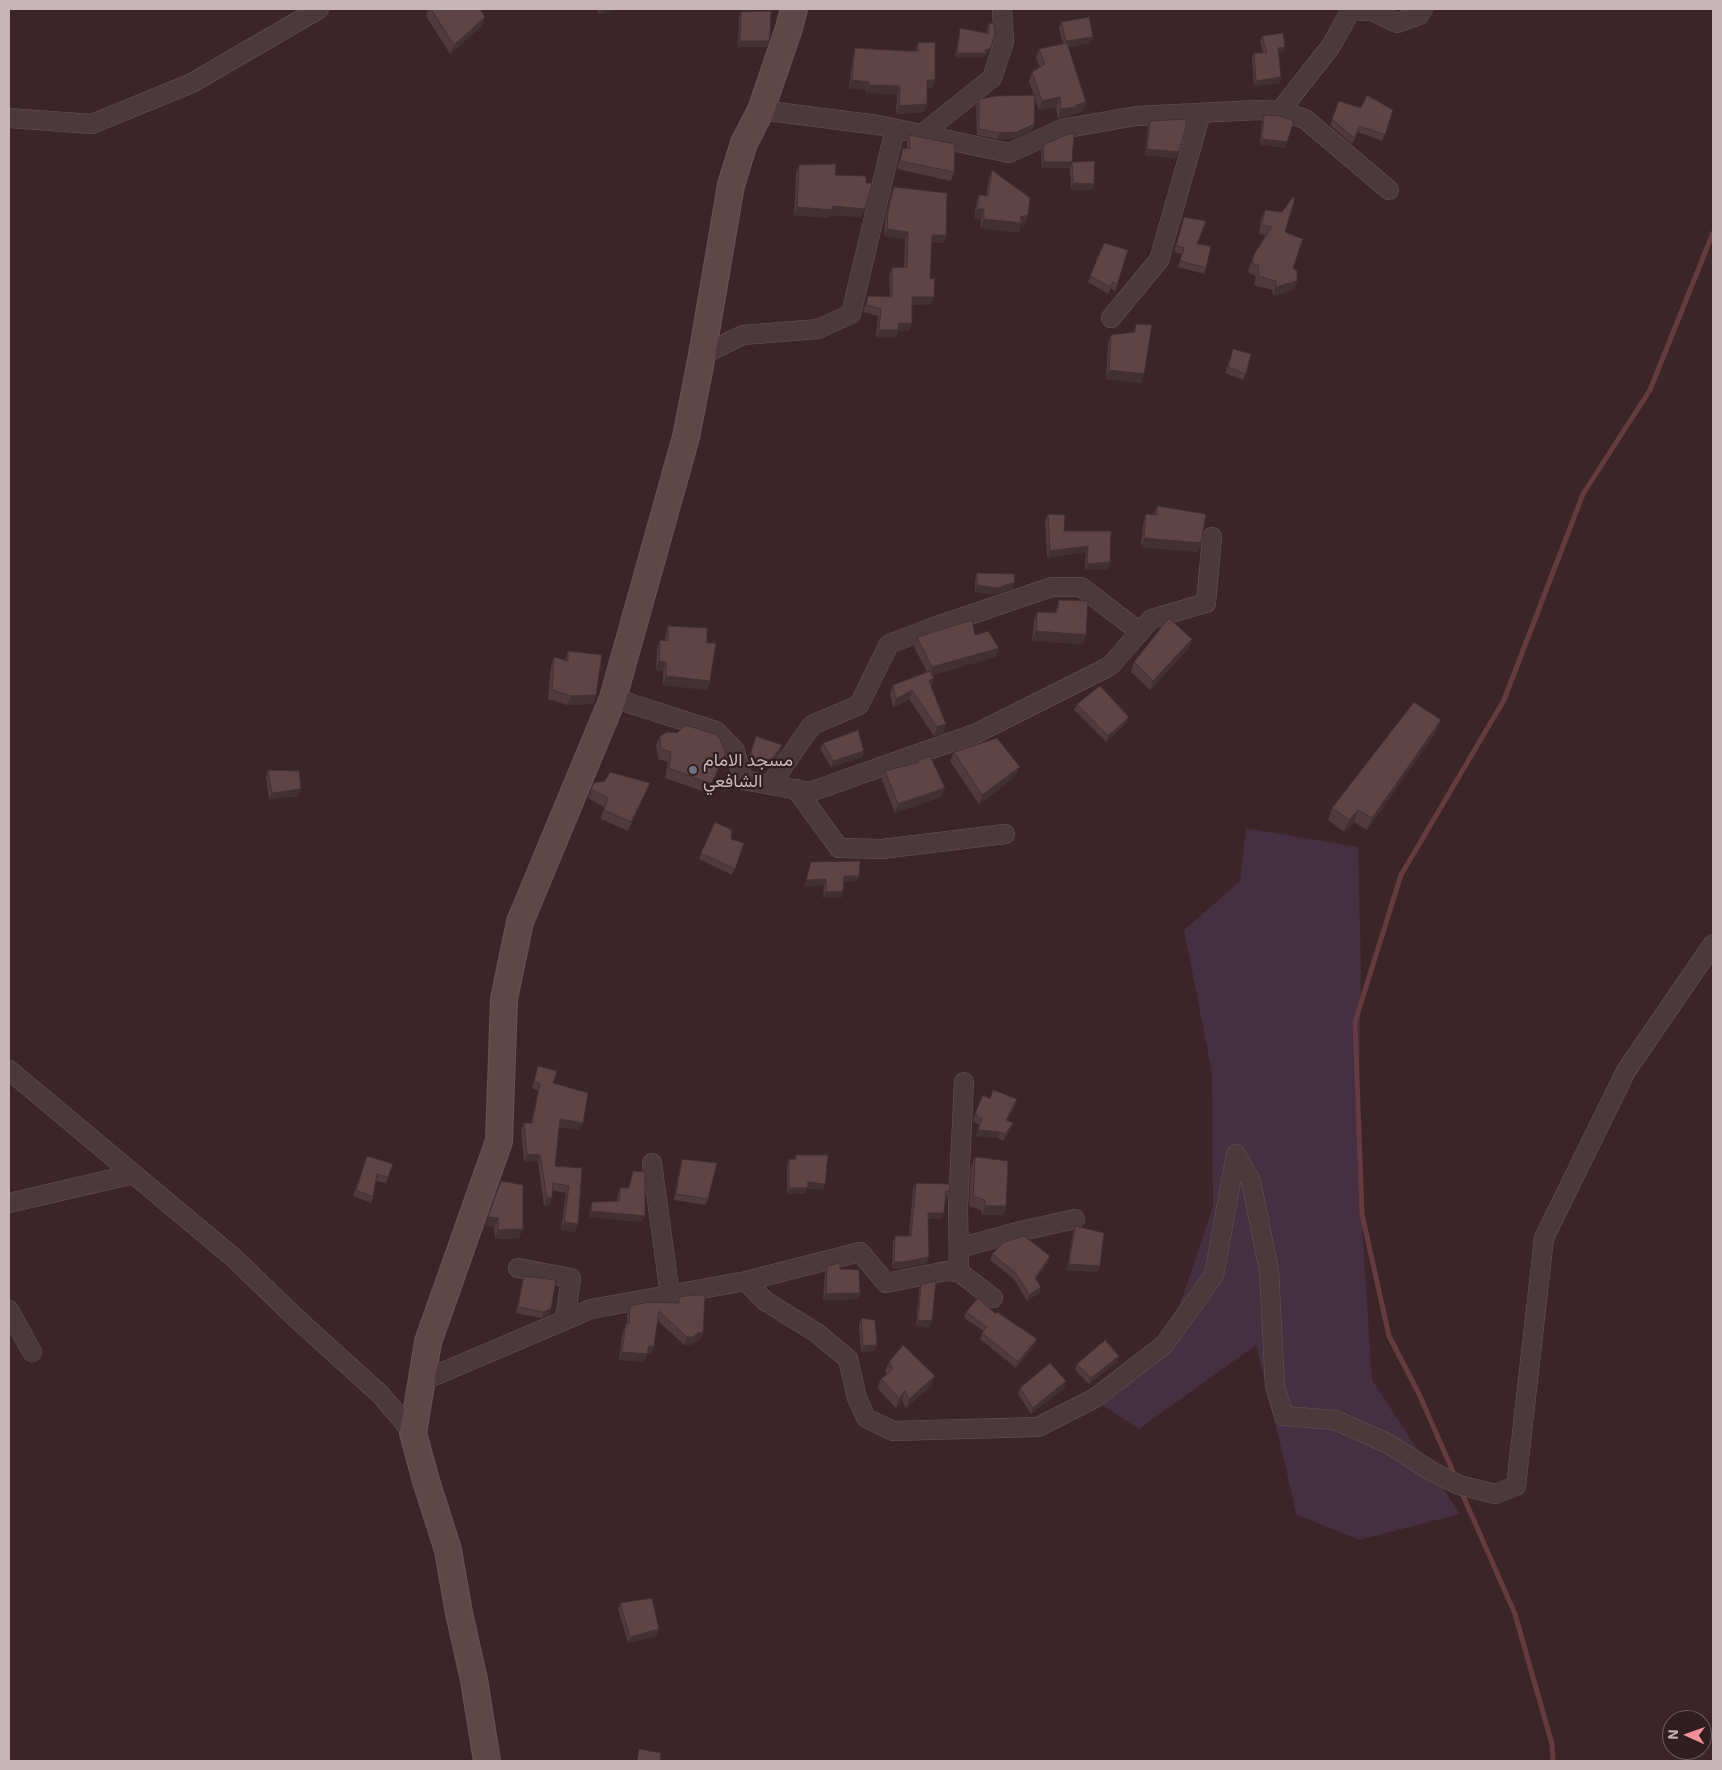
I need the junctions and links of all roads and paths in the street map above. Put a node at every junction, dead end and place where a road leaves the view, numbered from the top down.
1 (319, 9) edge
2 (794, 9) edge
3 (1002, 9) edge
4 (1423, 9) edge
5 (760, 110) junction
6 (1280, 111) junction
7 (1201, 113) junction
8 (9, 118) edge
9 (895, 129) junction
10 (922, 134) junction
11 (1389, 190) dead end
12 (1111, 318) dead end
13 (702, 355) junction
14 (1212, 537) dead end
15 (1140, 632) junction
16 (613, 698) junction
17 (770, 785) junction
18 (796, 789) junction
19 (1005, 834) dead end
20 (1713, 944) edge
21 (9, 1070) edge
22 (964, 1082) dead end
23 (652, 1163) dead end
24 (134, 1174) junction
25 (9, 1203) edge
26 (1075, 1219) dead end
27 (959, 1248) junction
28 (518, 1268) dead end
29 (959, 1272) junction
30 (746, 1281) junction
31 (670, 1295) junction
32 (993, 1298) dead end
33 (9, 1310) edge
34 (565, 1320) junction
35 (32, 1352) dead end
36 (422, 1380) junction
37 (413, 1433) junction
38 (486, 1761) edge

1 - 8 street
2 - 5 street
3 - 10 street
4 - 6 street
5 - 9 street
5 - 13 street
6 - 7 street
6 - 11 street
7 - 10 street
7 - 12 street
9 - 10 street
9 - 13 street
13 - 16 street
14 - 15 street
15 - 17 street
15 - 18 street
16 - 17 street
16 - 36 street
17 - 18 street
18 - 19 street
20 - 30 street
21 - 24 street
22 - 27 street
23 - 31 street
24 - 25 street
24 - 37 street
26 - 27 street
27 - 29 street
28 - 34 street
29 - 30 street
29 - 32 street
30 - 31 street
31 - 34 street
33 - 35 street
34 - 36 street
36 - 37 street
37 - 38 street

